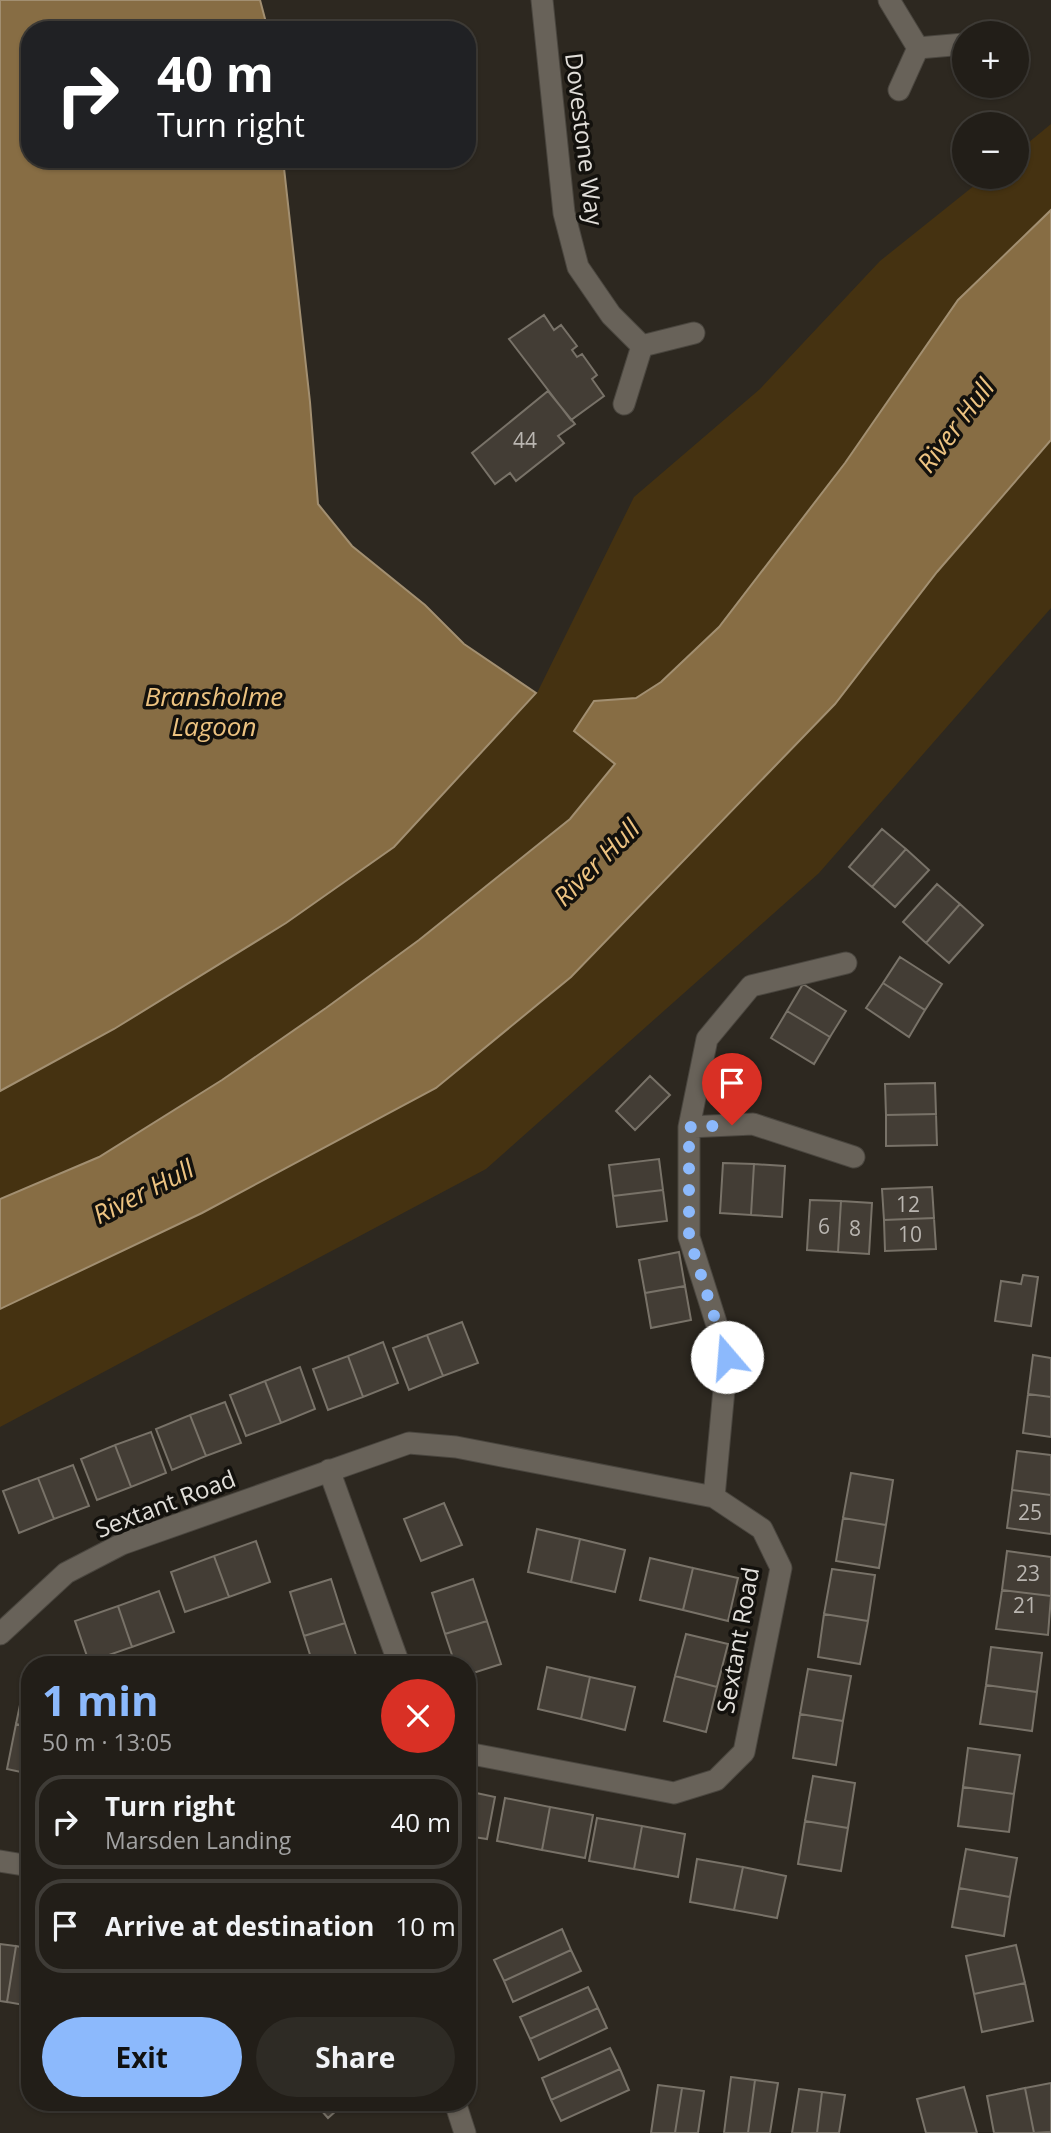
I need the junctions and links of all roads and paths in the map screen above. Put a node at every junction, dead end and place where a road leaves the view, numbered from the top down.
1 (542, 0) edge
2 (889, 0) edge
3 (952, 45) edge
4 (918, 48) junction
5 (899, 90) dead end
6 (694, 333) dead end
7 (642, 346) junction
8 (624, 404) dead end
9 (846, 963) dead end
10 (689, 1127) junction
11 (854, 1157) dead end
12 (329, 1470) junction
13 (714, 1497) junction
14 (0, 1634) edge
15 (396, 1656) edge
16 (476, 1756) edge
17 (0, 1861) edge
18 (21, 1864) edge
19 (458, 2111) edge
20 (465, 2133) edge

1 - 7 street, Dovestone Way
2 - 4 street
3 - 4 street
4 - 5 street
6 - 7 street
7 - 8 street
9 - 10 street
10 - 11 street
10 - 13 street
12 - 13 street, Sextant Road
12 - 14 street, Sextant Road
12 - 15 street
13 - 16 street, Sextant Road
17 - 18 street
19 - 20 street

